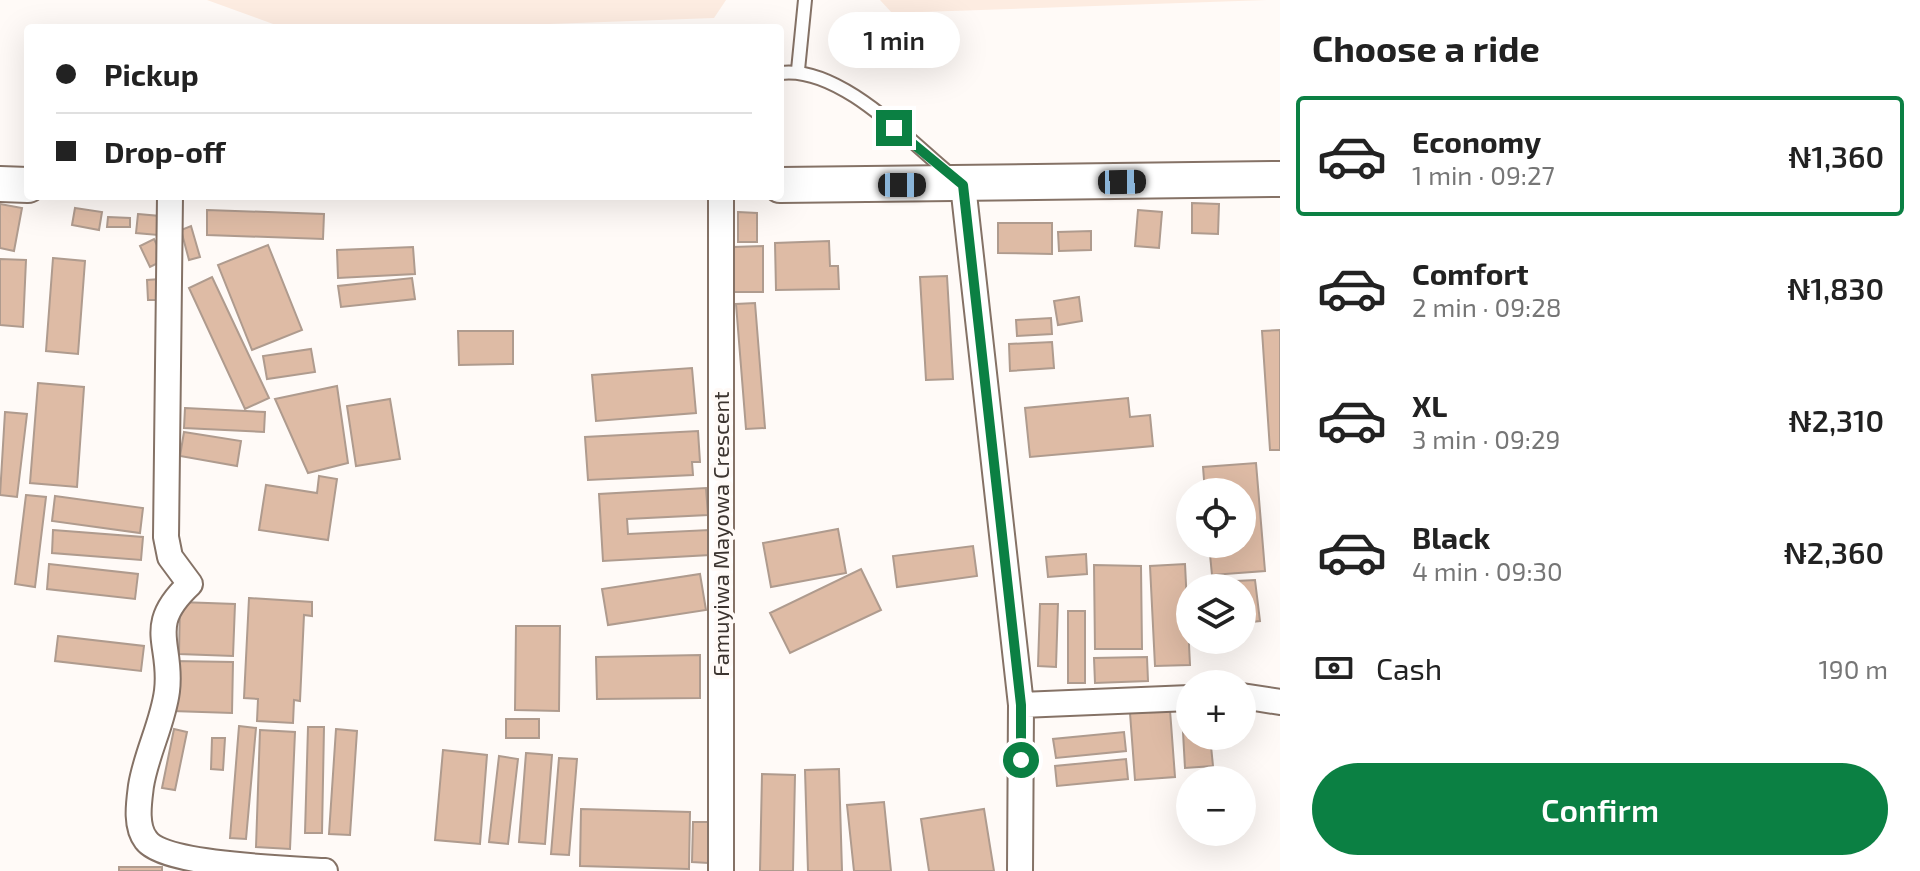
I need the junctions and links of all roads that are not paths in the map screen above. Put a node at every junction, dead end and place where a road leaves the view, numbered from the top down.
1 (805, 0) edge
2 (798, 70) junction
3 (784, 72) edge
4 (1280, 179) edge
5 (0, 184) edge
6 (24, 185) edge
7 (784, 185) edge
8 (963, 185) junction
9 (170, 200) edge
10 (721, 200) edge
11 (1256, 698) edge
12 (1176, 699) edge
13 (1280, 702) edge
14 (1021, 705) junction
15 (310, 870) edge
16 (721, 871) edge
17 (1020, 871) edge

1 - 2 lane
2 - 3 lane
2 - 8 lane
4 - 8 street
5 - 6 street
7 - 8 street
8 - 14 street
9 - 15 street
10 - 16 street, Famuyiwa Mayowa Crescent
11 - 13 street
12 - 14 street
14 - 17 street

